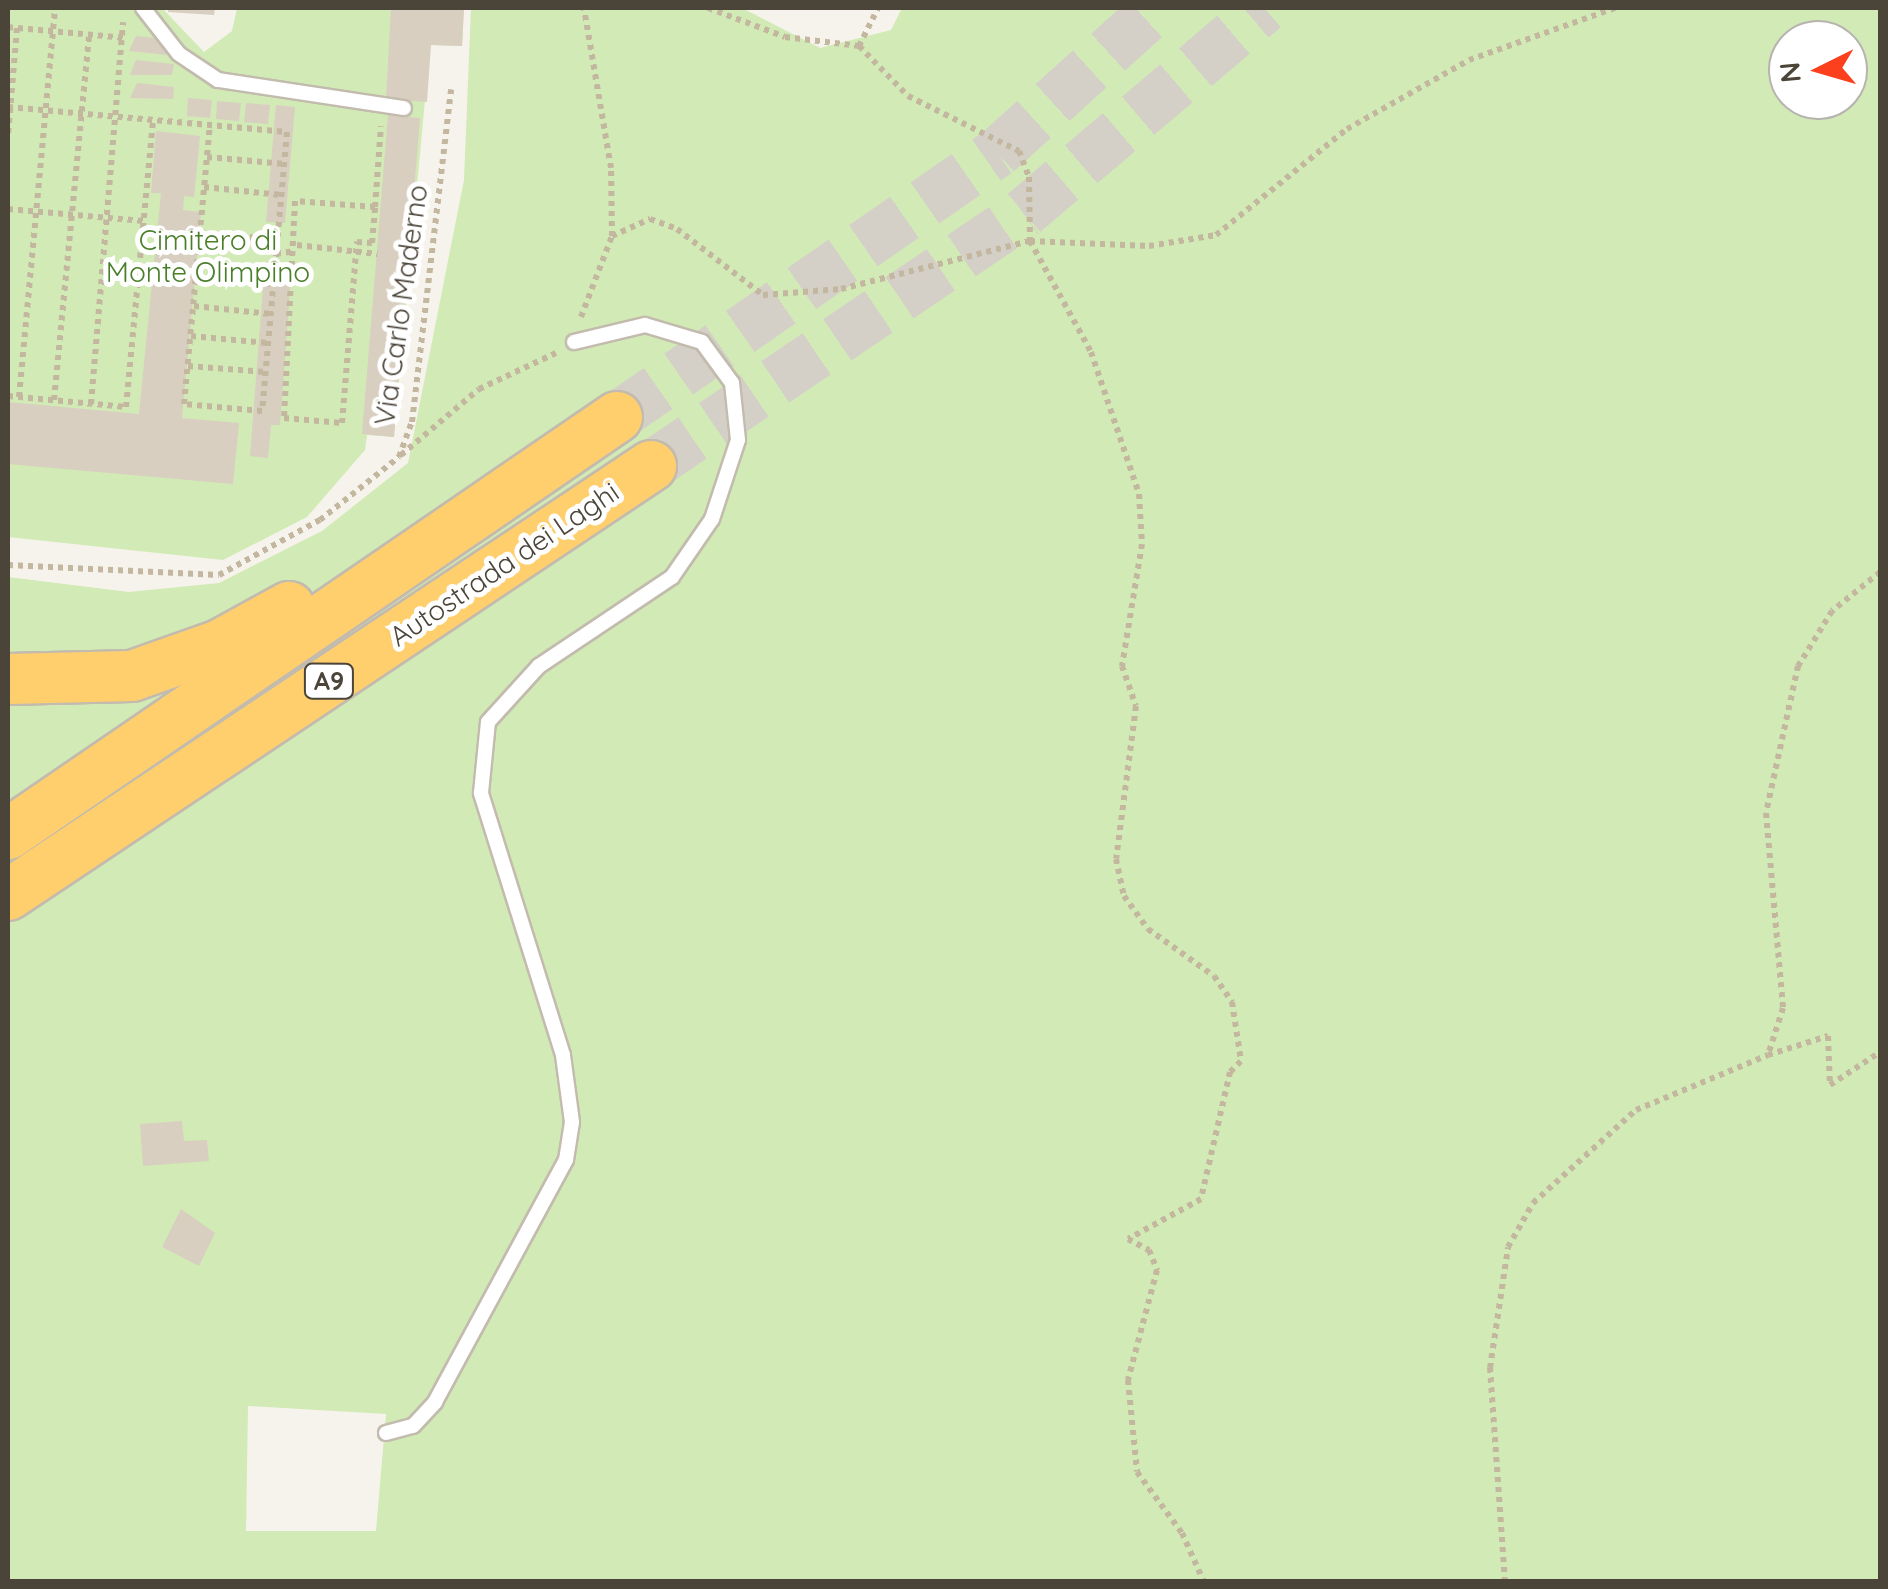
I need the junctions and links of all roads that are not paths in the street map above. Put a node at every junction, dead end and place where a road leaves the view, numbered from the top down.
1 (143, 8) edge
2 (404, 108) dead end
3 (574, 342) road end
4 (617, 417) tunnel mouth
5 (576, 444) junction
6 (651, 466) tunnel mouth
7 (8, 679) edge
8 (8, 834) edge
9 (8, 895) edge
10 (386, 1433) dead end

1 - 2 lane
3 - 10 lane
4 - 5 highway, Autostrada dei Laghi / A9
5 - 7 highway
5 - 8 highway, Autostrada dei Laghi / A9
6 - 9 highway, Autostrada dei Laghi / A9

